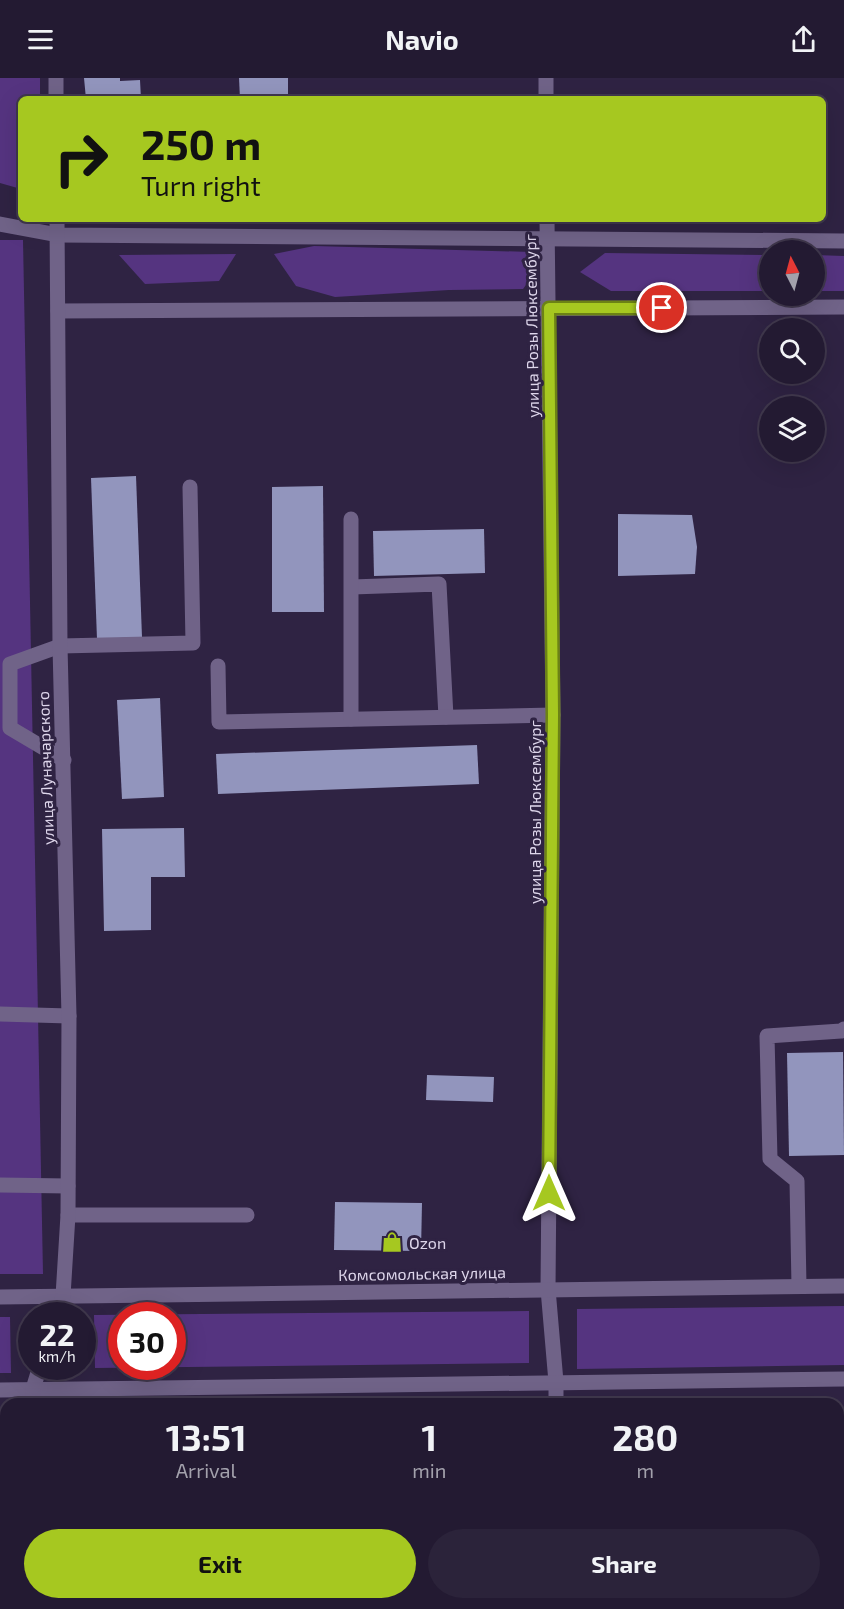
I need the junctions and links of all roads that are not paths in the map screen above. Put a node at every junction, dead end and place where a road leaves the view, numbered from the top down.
1 (56, 78) edge
2 (546, 78) edge
3 (56, 96) edge
4 (546, 96) edge
5 (57, 222) edge
6 (547, 222) edge
7 (0, 224) edge
8 (57, 235) junction
9 (547, 239) junction
10 (844, 240) edge
11 (844, 307) edge
12 (549, 308) junction
13 (58, 311) junction
14 (190, 487) dead end
15 (351, 519) dead end
16 (352, 587) junction
17 (60, 646) junction
18 (218, 666) dead end
19 (553, 715) junction
20 (446, 717) junction
21 (351, 719) junction
22 (64, 760) junction
23 (0, 1014) edge
24 (69, 1016) junction
25 (844, 1029) edge
26 (0, 1185) edge
27 (68, 1185) junction
28 (68, 1215) junction
29 (247, 1215) dead end
30 (799, 1286) junction
31 (844, 1286) edge
32 (548, 1289) junction
33 (63, 1296) junction
34 (0, 1297) edge
35 (61, 1302) edge
36 (844, 1379) edge
37 (37, 1380) edge
38 (556, 1382) junction
39 (0, 1390) edge
40 (33, 1397) edge
41 (556, 1398) edge

1 - 3 street
2 - 4 street
5 - 8 street, улица Луначарского
6 - 9 street, улица Розы Люксембург
7 - 8 street
8 - 9 street
8 - 13 street, улица Луначарского
9 - 10 street
9 - 12 street, улица Розы Люксембург
11 - 12 street
12 - 13 street
12 - 19 street, улица Розы Люксембург
13 - 17 street, улица Луначарского
14 - 17 street
15 - 16 street
16 - 20 street
16 - 21 street
17 - 22 street, улица Луначарского
17 - 22 street
18 - 21 street
19 - 20 street
19 - 32 street, улица Розы Люксембург
20 - 21 street
22 - 24 street, улица Луначарского
23 - 24 street
24 - 27 street, улица Луначарского
25 - 30 street
26 - 27 street
27 - 28 street, улица Луначарского
28 - 29 street
28 - 33 street, улица Луначарского
30 - 31 street, Комсомольская улица
30 - 32 street, Комсомольская улица
32 - 33 street, Комсомольская улица
32 - 38 street, улица Розы Люксембург
33 - 34 street, Комсомольская улица
33 - 35 street, улица Луначарского
36 - 38 street
37 - 40 street
38 - 40 street
38 - 41 street, улица Розы Люксембург
39 - 40 street

